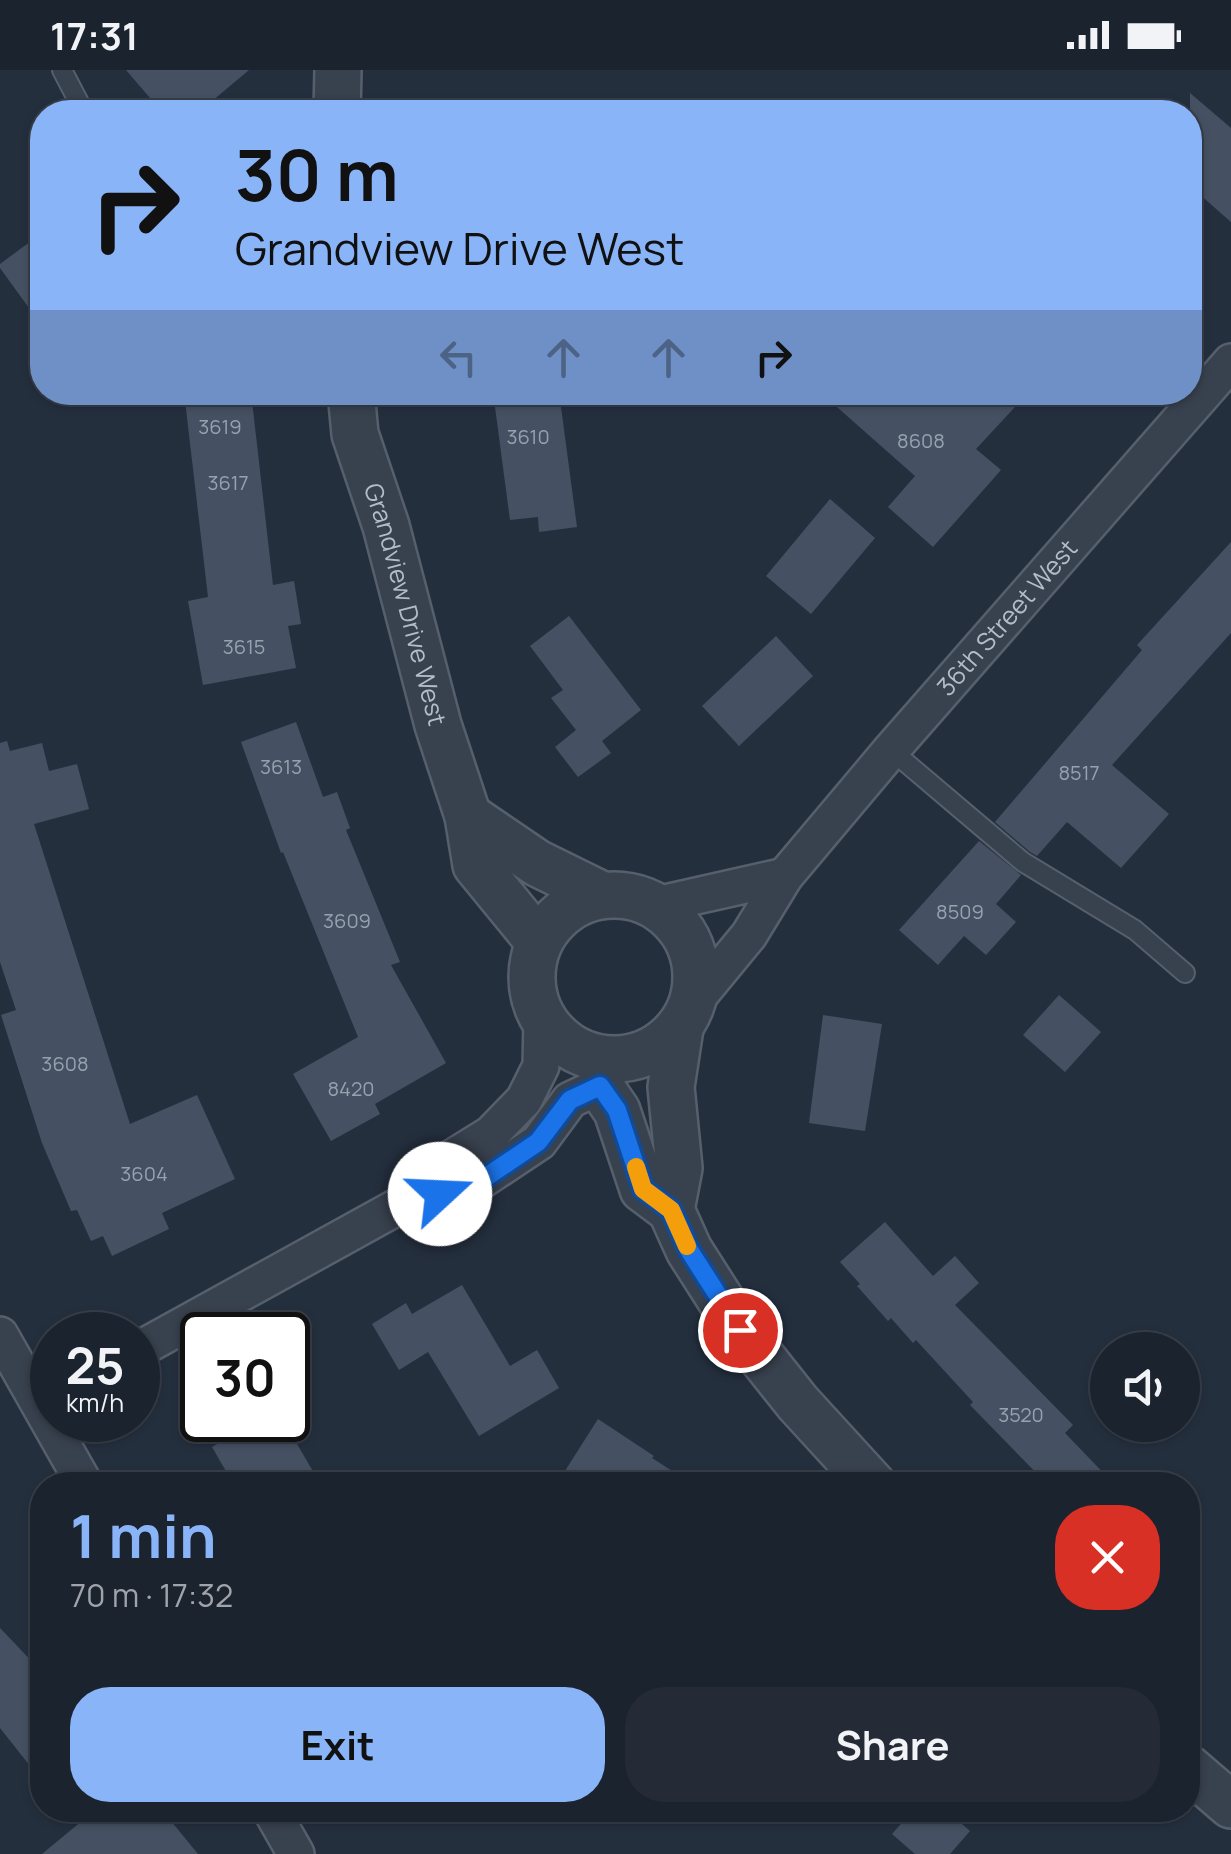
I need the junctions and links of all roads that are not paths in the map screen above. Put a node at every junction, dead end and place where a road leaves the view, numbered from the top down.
1 (62, 70) edge
2 (338, 70) edge
3 (78, 100) edge
4 (337, 100) edge
5 (1231, 362) edge
6 (1202, 395) edge
7 (352, 405) edge
8 (1193, 405) edge
9 (891, 750) junction
10 (468, 816) junction
11 (785, 876) junction
12 (602, 895) junction
13 (656, 905) junction
14 (539, 942) junction
15 (1185, 973) dead end
16 (687, 1015) junction
17 (542, 1019) junction
18 (604, 1073) junction
19 (417, 1196) junction
20 (671, 1210) junction
21 (0, 1335) edge
22 (160, 1338) edge
23 (30, 1377) edge
24 (65, 1442) edge
25 (79, 1472) edge
26 (861, 1472) edge
27 (1200, 1778) edge
28 (1231, 1805) edge
29 (278, 1822) edge
30 (296, 1854) edge

1 - 3 lane
2 - 4 street
5 - 6 street, 36th Street West
7 - 10 street, Grandview Drive West
8 - 9 street, 36th Street West
9 - 11 street, 36th Street West
9 - 15 lane
10 - 12 street
10 - 14 street, Grandview Drive West
11 - 13 street
11 - 16 street, 36th Street West
12 - 13 street
12 - 14 street
13 - 16 street
14 - 17 street
16 - 18 street
16 - 20 street
17 - 18 street
17 - 19 street
18 - 19 street
18 - 20 street
19 - 22 street
20 - 26 street
21 - 23 street
24 - 25 street
27 - 28 street
29 - 30 street

